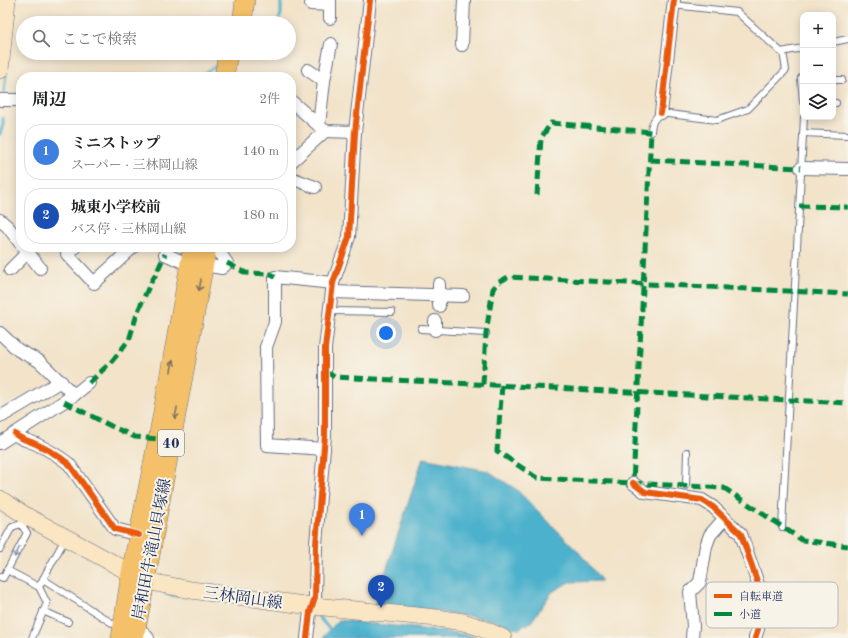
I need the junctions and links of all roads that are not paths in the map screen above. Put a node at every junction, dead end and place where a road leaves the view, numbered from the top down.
1 (7, 0) edge
2 (233, 0) edge
3 (245, 0) edge
4 (370, 0) edge
5 (464, 0) edge
6 (673, 2) edge
7 (330, 3) edge
8 (311, 4) dead end
9 (232, 16) edge
10 (243, 16) edge
11 (330, 18) dead end
12 (848, 39) edge
13 (836, 41) edge
14 (331, 44) dead end
15 (462, 45) dead end
16 (800, 49) edge
17 (783, 52) junction
18 (227, 60) edge
19 (238, 60) edge
20 (0, 70) edge
21 (308, 70) dead end
22 (225, 72) edge
23 (237, 72) edge
24 (836, 80) edge
25 (842, 80) dead end
26 (324, 81) junction
27 (0, 100) edge
28 (16, 100) edge
29 (296, 105) edge
30 (661, 113) junction
31 (804, 120) edge
32 (322, 128) junction
33 (355, 132) junction
34 (651, 132) dead end
35 (803, 133) junction
36 (847, 135) dead end
37 (296, 157) edge
38 (801, 168) junction
39 (848, 169) edge
40 (296, 180) edge
41 (315, 187) dead end
42 (0, 220) edge
43 (16, 237) edge
44 (18, 252) edge
45 (28, 252) edge
46 (69, 252) edge
47 (123, 252) edge
48 (166, 252) edge
49 (219, 252) edge
50 (196, 259) edge
51 (40, 268) dead end
52 (10, 270) dead end
53 (333, 288) junction
54 (463, 296) dead end
55 (330, 311) junction
56 (392, 312) dead end
57 (420, 329) dead end
58 (0, 333) edge
59 (486, 333) dead end
60 (61, 382) junction
61 (89, 383) dead end
62 (74, 395) junction
63 (2, 416) dead end
64 (15, 434) junction
65 (0, 443) edge
66 (324, 449) junction
67 (687, 452) dead end
68 (633, 483) dead end
69 (686, 486) dead end
70 (0, 499) edge
71 (725, 518) junction
72 (24, 520) junction
73 (782, 527) dead end
74 (139, 535) junction
75 (66, 538) junction
76 (0, 549) edge
77 (7, 570) junction
78 (138, 576) junction
79 (0, 577) edge
80 (43, 579) junction
81 (756, 582) edge
82 (38, 587) junction
83 (312, 606) junction
84 (43, 610) junction
85 (68, 622) dead end
86 (758, 628) edge
87 (132, 633) edge
88 (32, 638) edge
89 (307, 638) edge
90 (503, 638) edge
91 (692, 638) edge
92 (755, 638) edge

1 - 20 main road
2 - 9 main road
3 - 10 main road
4 - 33 street
5 - 15 street
6 - 17 lane
6 - 30 street
7 - 8 street
7 - 11 street
12 - 13 lane
14 - 26 street
16 - 17 lane
17 - 30 lane
18 - 22 main road
19 - 23 main road
21 - 26 street
24 - 25 lane
26 - 32 street
27 - 28 street
29 - 32 street
30 - 34 lane
31 - 35 lane
32 - 33 street
32 - 37 street
33 - 53 street
35 - 36 lane
35 - 38 lane
38 - 39 street
38 - 73 lane
40 - 41 street
42 - 43 street
44 - 52 street
45 - 51 street
46 - 47 street
48 - 50 street
49 - 50 street
74 -> 50 main road, 岸和田牛滝山貝塚線 / 40
50 -> 78 main road, 岸和田牛滝山貝塚線 / 40
53 - 54 street
53 - 55 street
53 - 66 street
55 - 56 lane
55 - 66 street
57 - 59 lane
58 - 60 street
60 - 62 street
60 - 63 street
61 - 62 street
62 - 64 street
64 - 65 street
64 - 74 street
66 - 83 street
67 - 69 lane
68 - 71 street
70 - 72 main road, 三林岡山線
71 - 81 street
71 - 91 street
72 - 75 main road, 三林岡山線
72 - 76 lane
72 -> 77 lane
74 - 78 main road, 岸和田牛滝山貝塚線 / 40
75 - 78 main road, 三林岡山線
75 - 80 lane
77 - 79 lane
77 - 82 lane
78 - 83 main road, 三林岡山線
78 - 87 main road, 岸和田牛滝山貝塚線 / 40
80 - 82 lane
80 - 87 lane
82 - 84 lane
83 - 89 street
83 - 90 main road, 三林岡山線
84 - 85 lane
84 - 88 lane
86 - 92 street

